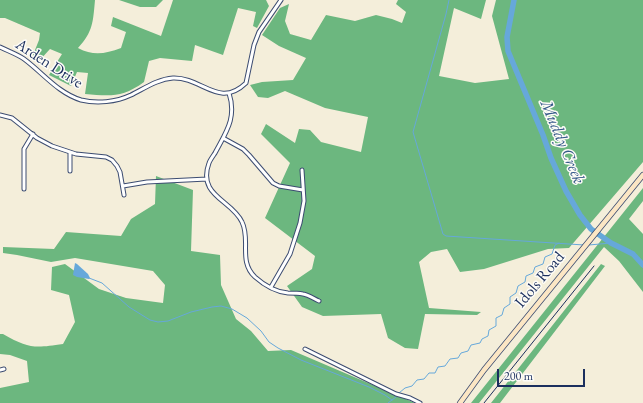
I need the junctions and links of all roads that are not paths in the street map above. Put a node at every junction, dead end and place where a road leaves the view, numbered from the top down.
1 (281, 0) edge
2 (0, 47) edge
3 (229, 93) junction
4 (0, 115) edge
5 (32, 134) junction
6 (223, 138) junction
7 (70, 153) junction
8 (70, 170) dead end
9 (302, 170) dead end
10 (643, 176) edge
11 (207, 179) junction
12 (122, 186) junction
13 (24, 189) dead end
14 (303, 190) junction
15 (124, 195) dead end
16 (271, 287) junction
17 (319, 301) dead end
18 (305, 349) dead end
19 (4, 369) dead end
20 (0, 370) edge
21 (420, 403) edge
22 (460, 403) edge

1 - 3 street
2 - 3 street, Arden Drive
3 - 6 street
4 - 5 street
5 - 7 street
5 - 13 street
6 - 11 street
6 - 14 street
7 - 8 street
7 - 12 street
9 - 14 street
10 - 22 main road, Idols Road
11 - 12 street
11 - 16 street
12 - 15 street
14 - 16 street
16 - 17 street
18 - 21 street
19 - 20 street

